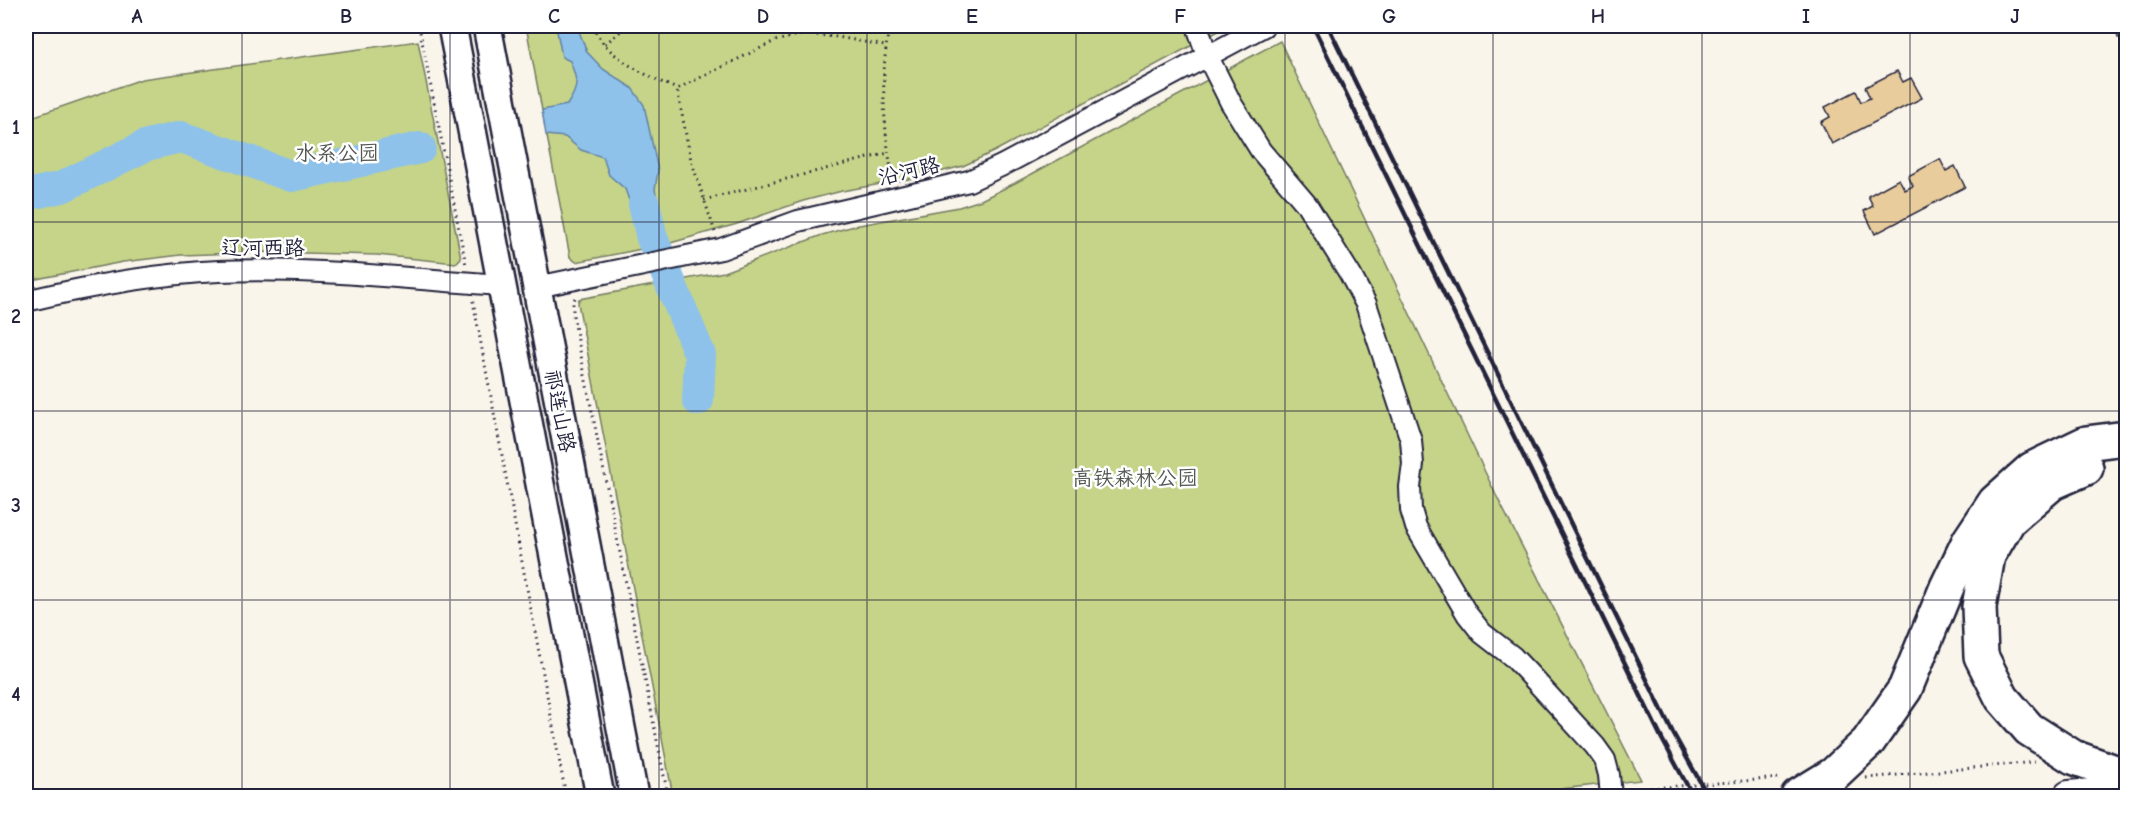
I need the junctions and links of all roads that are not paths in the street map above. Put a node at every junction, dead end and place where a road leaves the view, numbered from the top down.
1 (452, 26) edge
2 (487, 26) edge
3 (1197, 26) edge
4 (1264, 26) edge
5 (1207, 56) junction
6 (502, 285) junction
7 (537, 287) junction
8 (26, 301) edge
9 (2127, 438) edge
10 (2127, 460) edge
11 (2127, 776) edge
12 (2127, 791) edge
13 (600, 796) edge
14 (634, 796) edge
15 (1611, 796) edge
16 (1798, 796) edge
17 (2069, 796) edge

1 - 6 main road, 祁连山路
2 - 7 main road, 祁连山路
3 - 5 street
4 - 5 street, 沿河路
5 - 7 street, 沿河路
5 - 15 street
6 - 8 street, 辽河西路
6 - 13 main road, 祁连山路
7 - 14 main road, 祁连山路
9 - 16 highway
10 - 11 highway
12 - 17 main road

